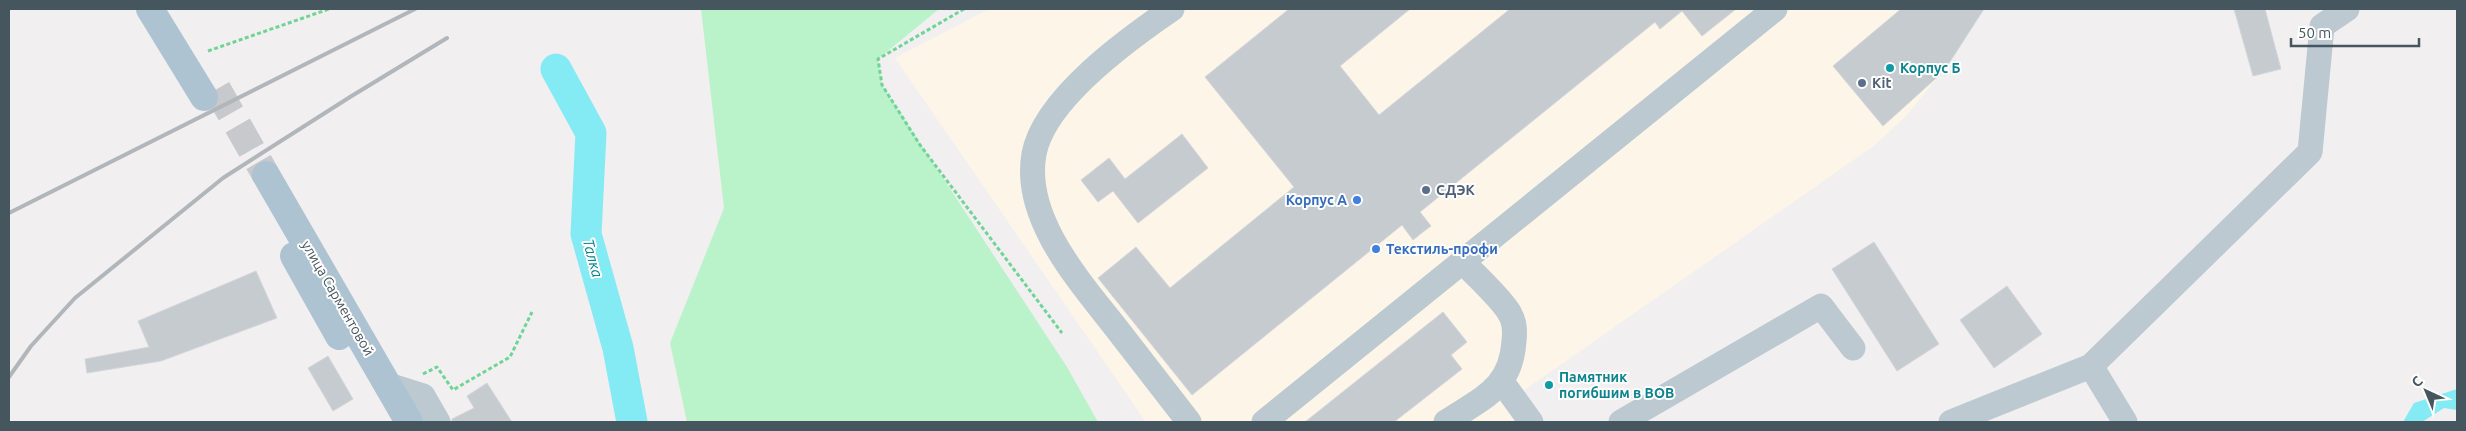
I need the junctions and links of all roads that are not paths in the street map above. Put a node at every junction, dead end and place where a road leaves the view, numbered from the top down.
1 (150, 9) edge
2 (167, 9) edge
3 (1172, 9) edge
4 (1775, 9) edge
5 (2347, 9) edge
6 (260, 179) tunnel mouth
7 (1463, 262) junction
8 (323, 289) junction
9 (1853, 348) dead end
10 (2091, 366) junction
11 (1502, 382) junction
12 (388, 385) junction
13 (390, 422) edge
14 (409, 422) edge
15 (438, 422) edge
16 (1189, 422) edge
17 (1264, 422) edge
18 (1446, 422) edge
19 (1530, 422) edge
20 (1621, 422) edge
21 (1951, 422) edge
22 (2125, 422) edge

1 - 2 main road
3 - 16 lane
4 - 7 lane
5 - 10 lane
6 - 8 main road, улица Сарментовой
7 - 11 lane
7 - 17 lane
8 - 12 main road, улица Сарментовой
8 - 13 main road, улица Сарментовой
9 - 20 lane
10 - 21 lane
10 - 22 lane
11 - 18 lane
11 - 19 lane
12 - 14 main road, улица Сарментовой
12 - 15 lane

